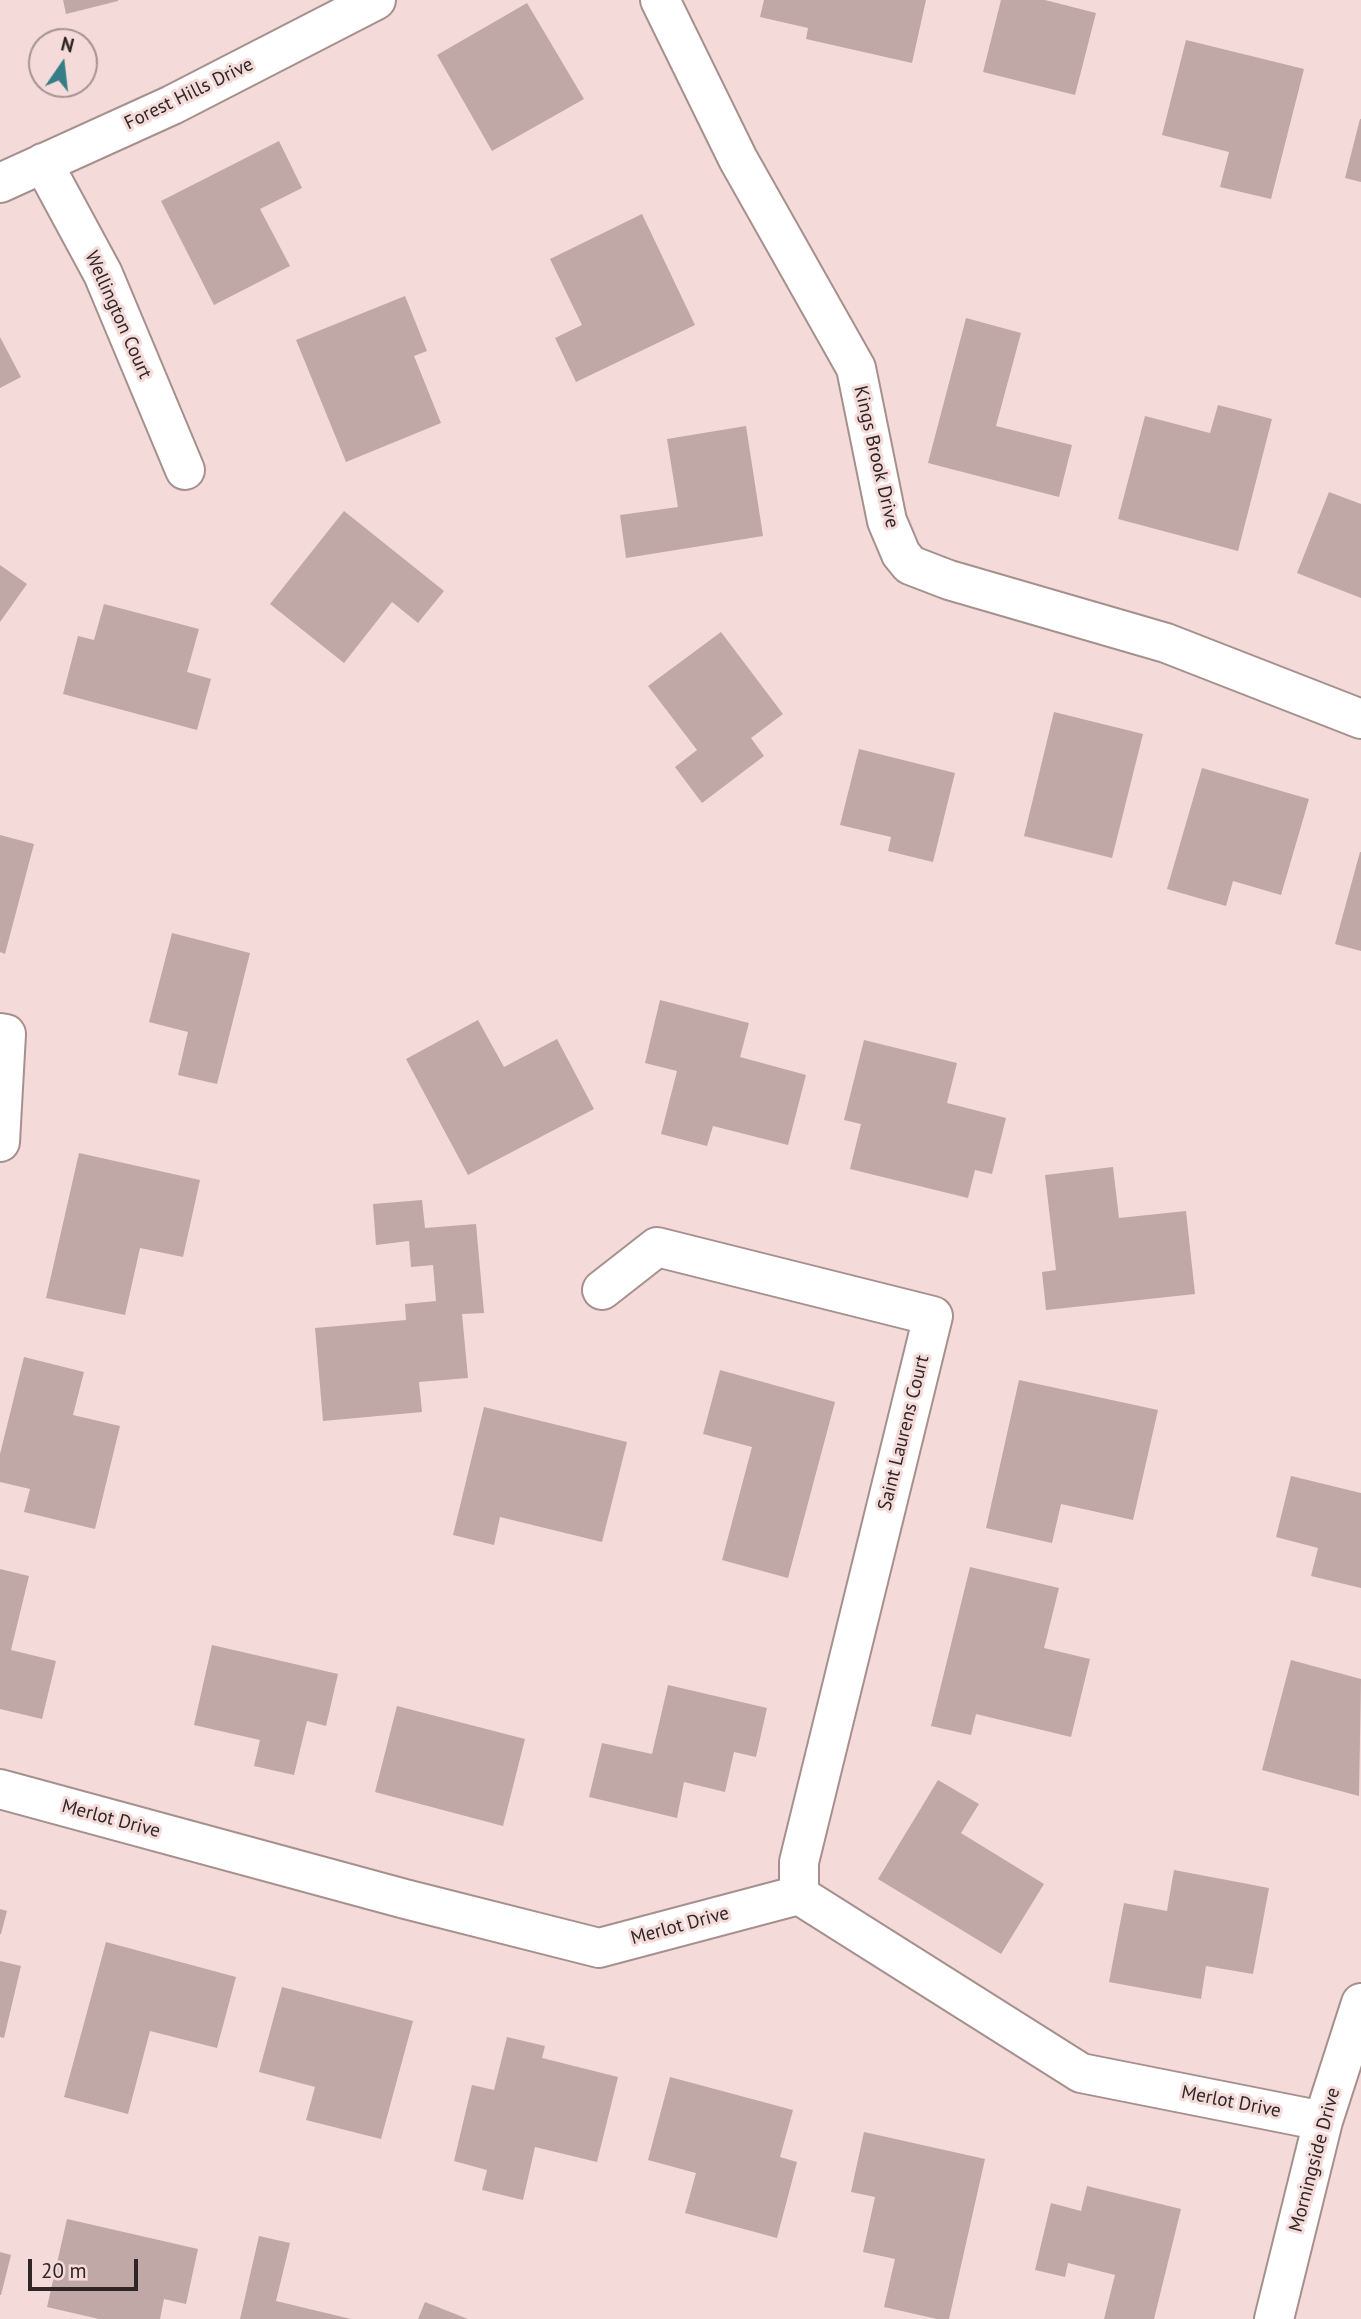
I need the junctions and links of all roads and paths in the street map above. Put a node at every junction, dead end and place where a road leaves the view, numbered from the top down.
1 (376, 0) edge
2 (660, 0) edge
3 (43, 163) junction
4 (0, 183) edge
5 (184, 470) dead end
6 (1361, 719) edge
7 (0, 1033) edge
8 (0, 1142) edge
9 (602, 1290) dead end
10 (0, 1789) edge
11 (799, 1895) junction
12 (1361, 2003) edge
13 (1323, 2121) junction
14 (1274, 2319) edge

1 - 3 street, Forest Hills Drive
2 - 6 street, Kings Brook Drive
3 - 4 street, Forest Hills Drive
3 - 5 street, Wellington Court
7 - 8 street
9 - 11 street, Saint Laurens Court
10 - 11 street, Merlot Drive
11 - 13 street, Merlot Drive
12 - 13 street, Morningside Drive
13 - 14 street, Morningside Drive

